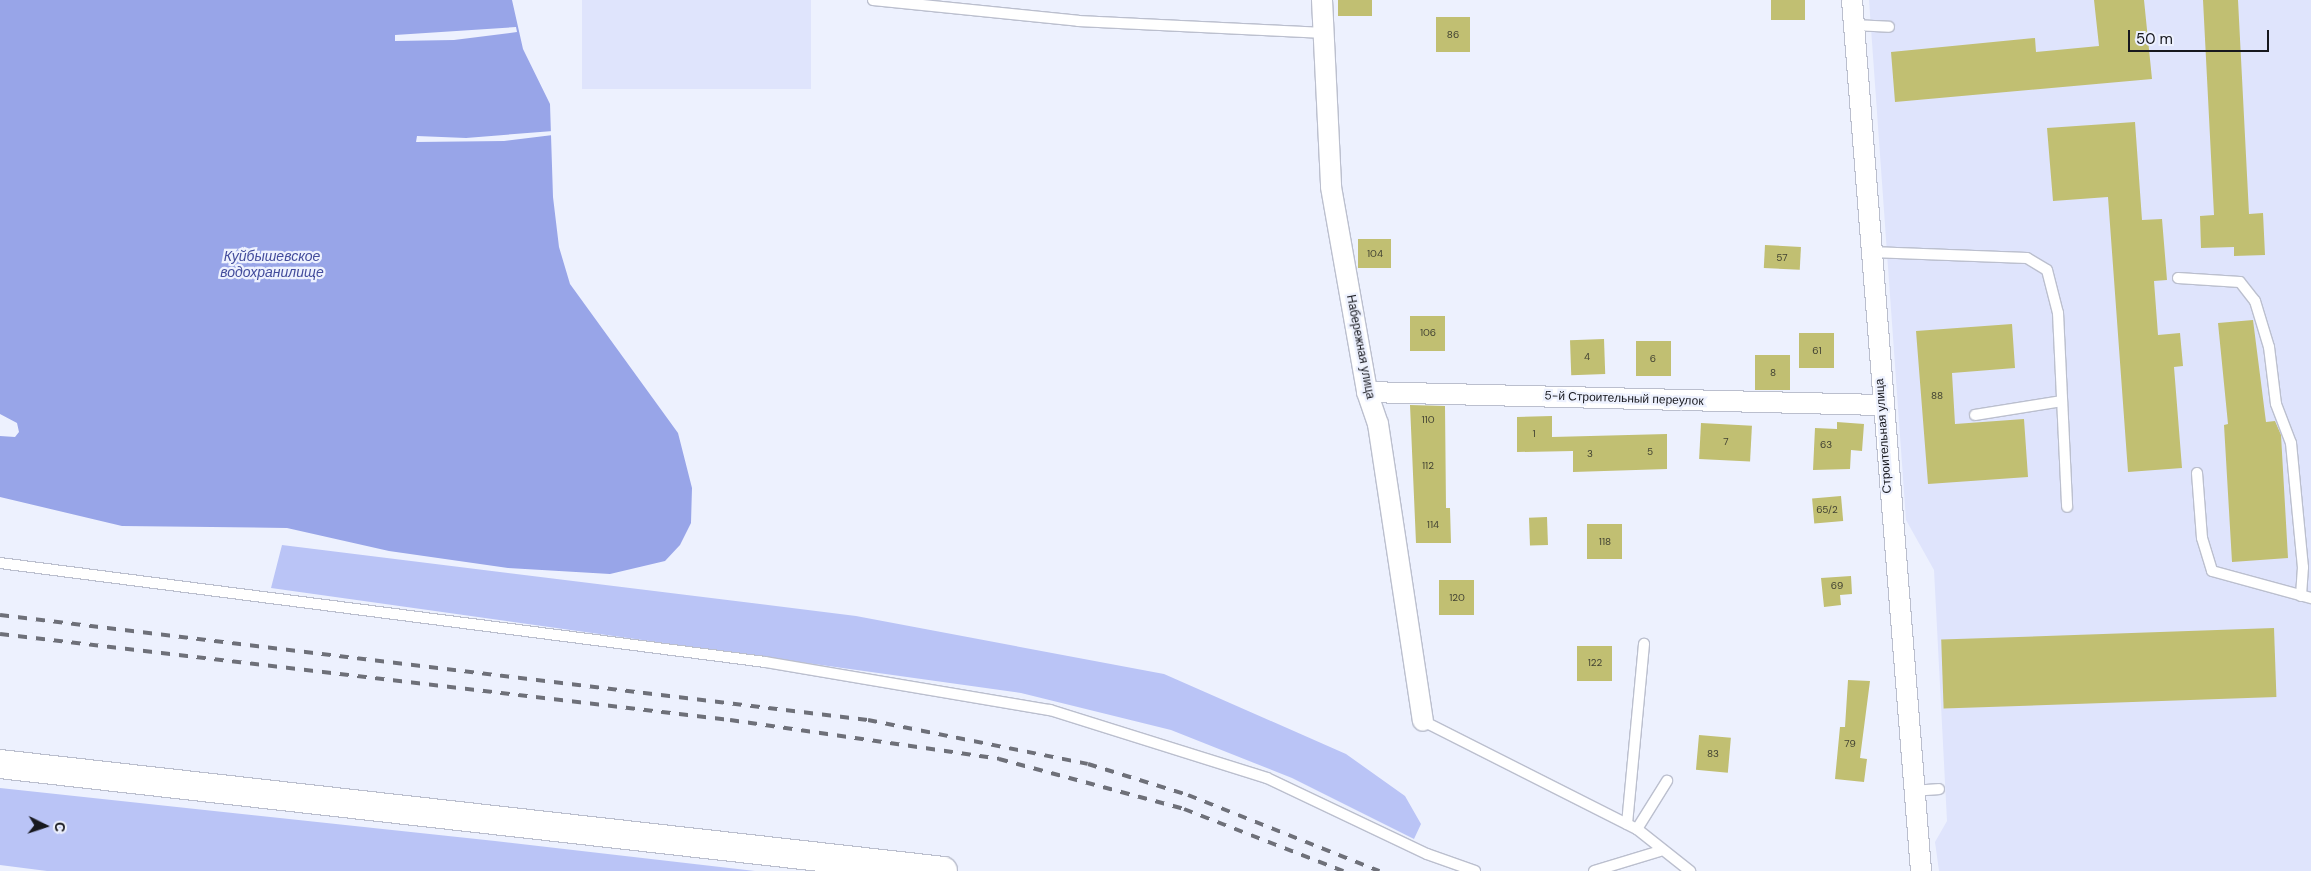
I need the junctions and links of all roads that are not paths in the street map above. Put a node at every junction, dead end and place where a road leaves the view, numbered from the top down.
1 (873, 0) edge
2 (1322, 0) edge
3 (1852, 0) edge
4 (1854, 25) junction
5 (1889, 28) dead end
6 (1326, 33) junction
7 (1871, 252) junction
8 (2178, 278) dead end
9 (1367, 392) junction
10 (2062, 401) junction
11 (1882, 406) junction
12 (1975, 415) dead end
13 (2197, 473) dead end
14 (2067, 507) dead end
15 (0, 563) edge
16 (2306, 597) edge
17 (1644, 644) dead end
18 (1423, 721) joint
19 (0, 764) edge
20 (1667, 781) dead end
21 (1938, 789) dead end
22 (1913, 791) junction
23 (1626, 824) junction
24 (1637, 829) junction
25 (1660, 851) junction
26 (943, 871) edge
27 (1475, 871) edge
28 (1594, 871) edge
29 (1690, 871) edge
30 (1921, 871) edge

1 - 6 lane
2 - 6 street, Набережная улица
3 - 4 street, Строительная улица
4 - 5 lane
4 - 7 street, Строительная улица
6 - 9 street, Набережная улица
7 - 10 lane
7 - 11 street, Строительная улица
8 - 16 lane
9 - 11 street, 5-й Строительный переулок
9 - 18 street, Набережная улица
10 - 12 lane
10 - 14 lane
11 - 22 street, Строительная улица
13 - 16 lane
15 - 27 lane
17 - 23 lane
18 - 23 lane
19 - 26 main road
20 - 24 lane
21 - 22 lane
22 - 30 street, Строительная улица
23 - 24 lane
24 - 25 lane
25 - 28 lane
25 - 29 lane

